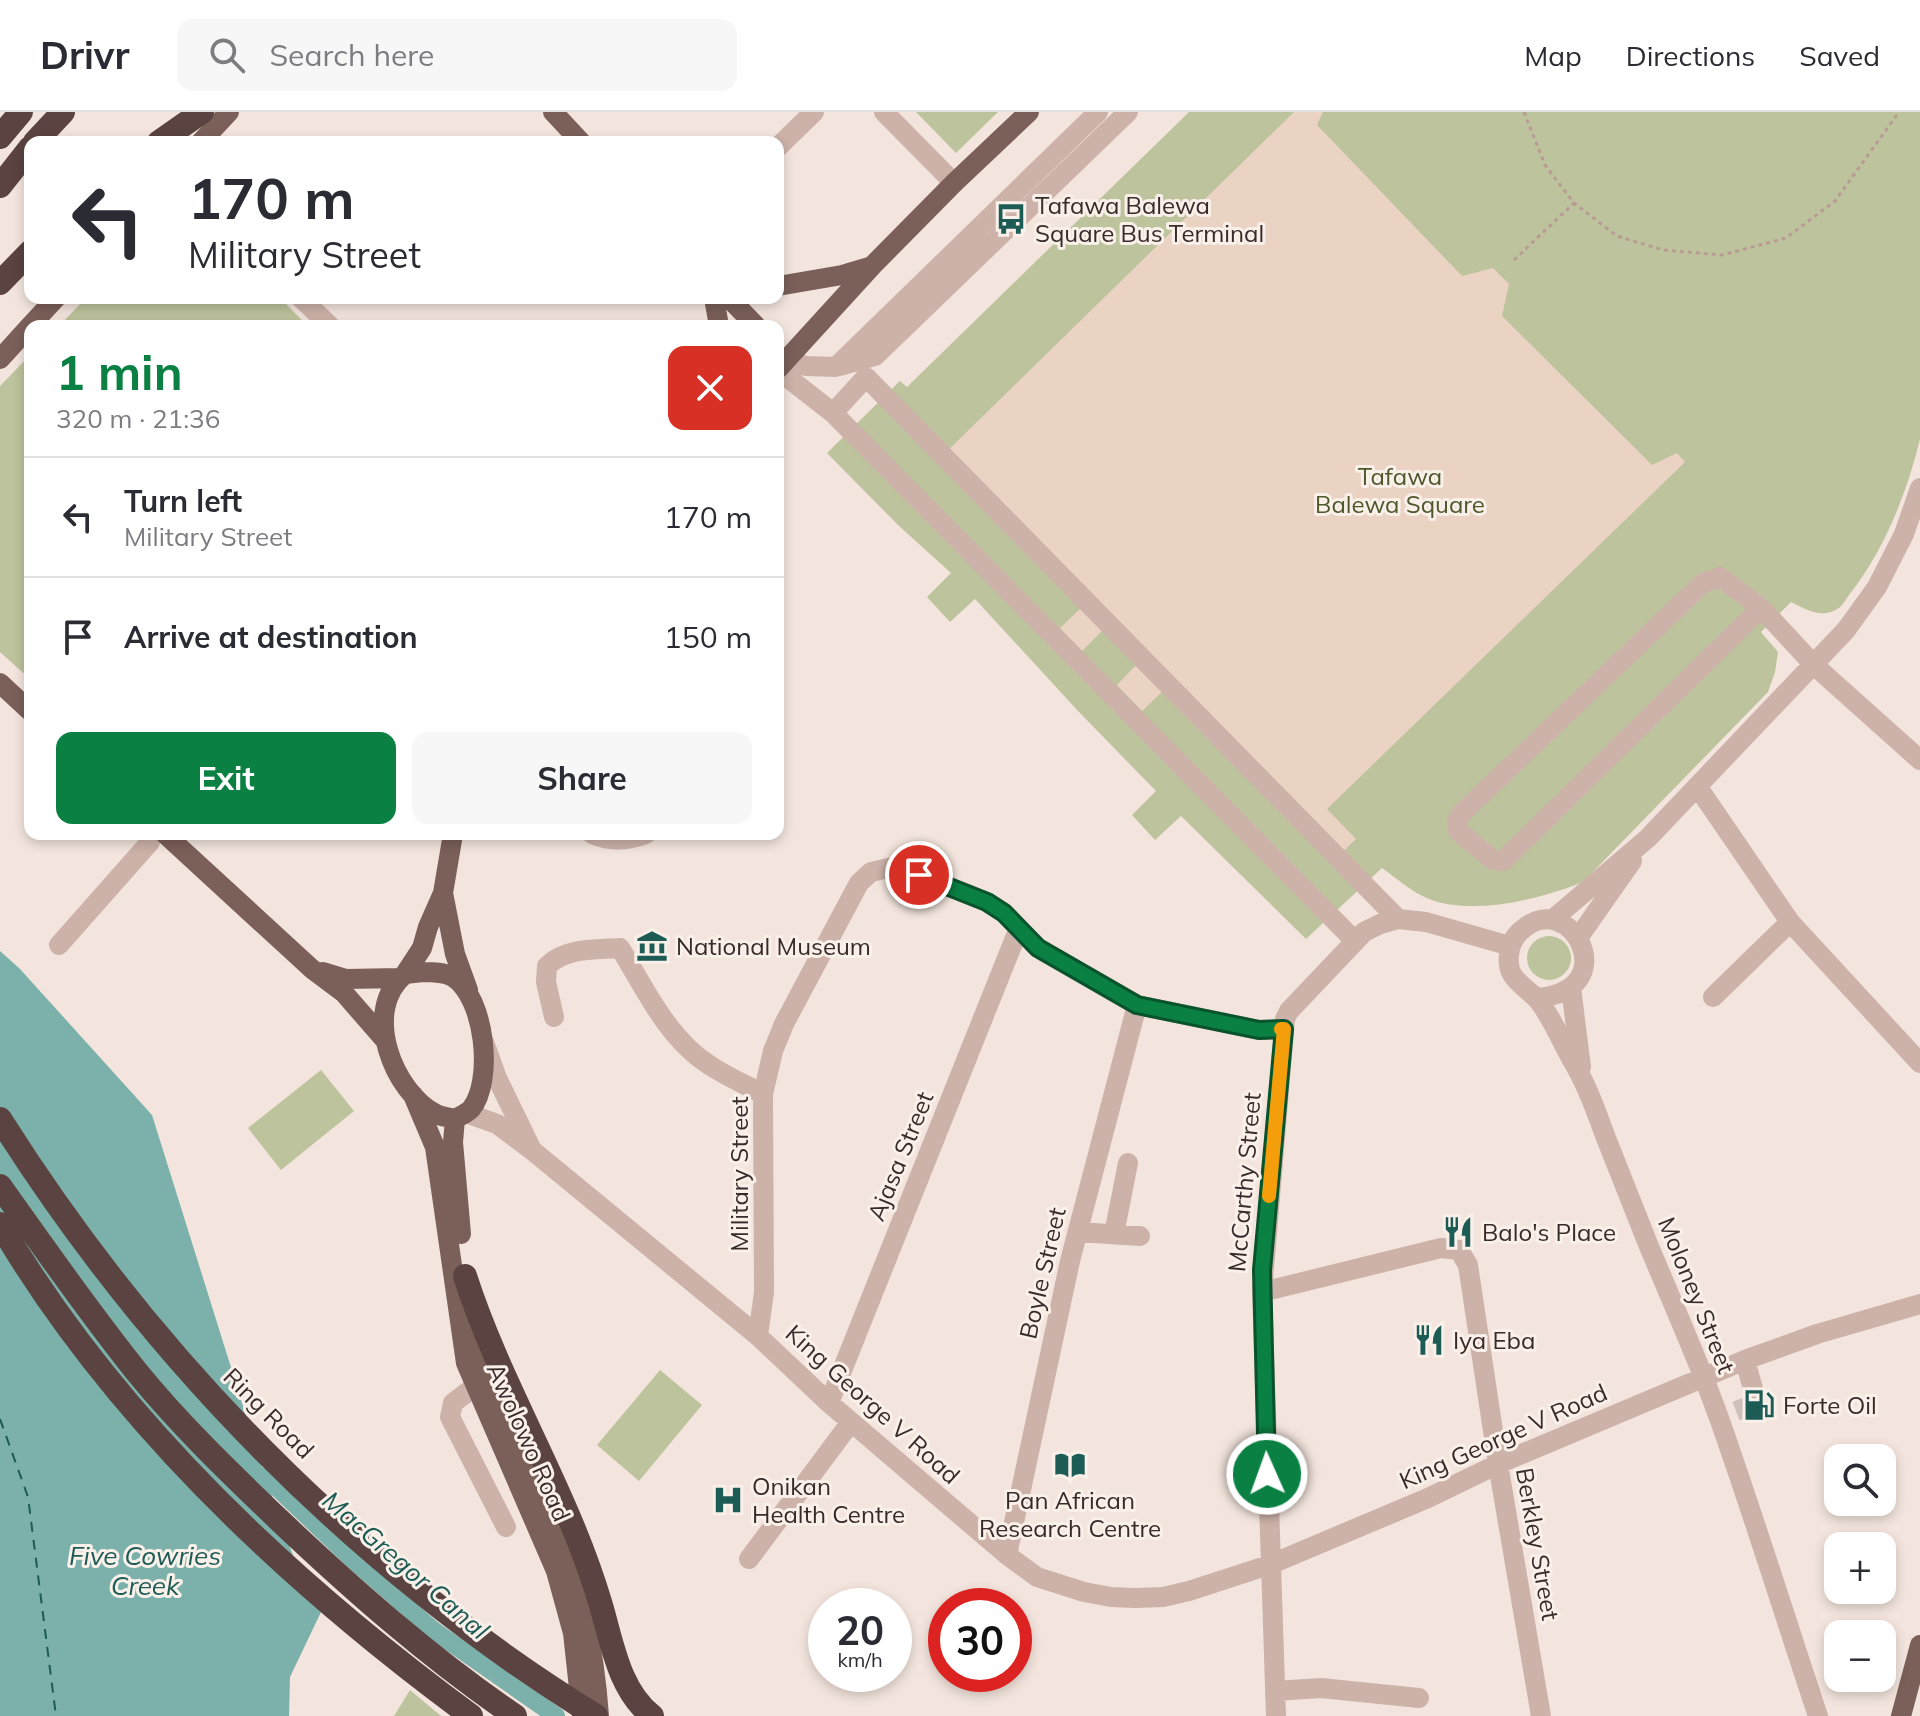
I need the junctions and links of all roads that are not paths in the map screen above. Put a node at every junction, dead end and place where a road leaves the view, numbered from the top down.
1 (21, 112) edge
2 (63, 112) edge
3 (202, 112) edge
4 (229, 112) edge
5 (553, 112) edge
6 (814, 112) edge
7 (884, 112) edge
8 (1029, 112) edge
9 (1098, 112) edge
10 (1128, 112) edge
11 (41, 136) edge
12 (168, 136) edge
13 (207, 136) edge
14 (575, 136) edge
15 (0, 137) edge
16 (784, 141) edge
17 (24, 156) edge
18 (954, 183) junction
19 (0, 186) edge
20 (24, 258) edge
21 (873, 265) junction
22 (0, 283) edge
23 (784, 285) edge
24 (50, 304) edge
25 (307, 304) edge
26 (735, 304) edge
27 (36, 320) edge
28 (324, 320) edge
29 (750, 320) edge
30 (24, 333) edge
31 (784, 358) edge
32 (0, 359) edge
33 (784, 363) edge
34 (784, 366) edge
35 (836, 367) junction
36 (833, 413) junction
37 (1920, 488) edge
38 (1912, 538) edge
39 (1761, 608) junction
40 (1815, 666) junction
41 (0, 683) edge
42 (24, 705) edge
43 (1920, 760) edge
44 (1697, 786) junction
45 (1648, 838) junction
46 (155, 840) edge
47 (159, 840) edge
48 (452, 840) edge
49 (443, 893) junction
50 (1398, 919) junction
51 (1552, 920) junction
52 (1790, 922) junction
53 (1019, 928) junction
54 (1578, 938) junction
55 (1355, 941) junction
56 (59, 945) dead end
57 (1510, 946) junction
58 (312, 969) junction
59 (403, 976) junction
60 (1571, 988) junction
61 (469, 994) junction
62 (1713, 997) dead end
63 (1536, 998) junction
64 (1137, 1005) junction
65 (554, 1017) dead end
66 (1284, 1029) junction
67 (482, 1035) junction
68 (384, 1039) junction
69 (1920, 1063) edge
70 (1583, 1078) junction
71 (763, 1094) junction
72 (413, 1095) junction
73 (460, 1116) junction
74 (0, 1119) edge
75 (533, 1151) junction
76 (1128, 1163) dead end
77 (0, 1186) edge
78 (0, 1224) edge
79 (1078, 1232) junction
80 (1114, 1234) junction
81 (1140, 1236) dead end
82 (465, 1276) junction
83 (1262, 1292) junction
84 (1920, 1304) edge
85 (758, 1336) junction
86 (1745, 1360) junction
87 (1703, 1378) junction
88 (474, 1387) junction
89 (829, 1403) junction
90 (1735, 1410) junction
91 (851, 1422) junction
92 (1498, 1464) junction
93 (506, 1527) dead end
94 (1007, 1555) junction
95 (749, 1559) dead end
96 (1269, 1565) junction
97 (1920, 1645) edge
98 (1275, 1691) junction
99 (1419, 1698) dead end
100 (597, 1709) edge
101 (471, 1716) edge
102 (515, 1716) edge
103 (582, 1716) edge
104 (652, 1716) edge
105 (1276, 1716) edge
106 (1541, 1716) edge
107 (1818, 1716) edge
108 (1901, 1716) edge

1 - 15 highway
2 - 11 highway
3 - 12 highway
4 - 13 main road
5 - 14 main road
6 - 16 street
7 - 18 street
8 - 18 main road
9 - 35 street
10 - 35 street
17 - 19 highway
18 - 21 main road
20 - 22 highway
21 - 23 main road
21 - 31 main road
24 - 27 main road
25 - 28 street
26 - 29 main road
30 - 32 main road
33 - 35 street
34 - 36 street
36 - 50 street
36 - 55 street
37 - 38 street
38 - 40 street
39 - 39 street
39 - 40 street
40 - 43 street
40 - 44 street
41 - 42 main road
44 - 45 street
44 - 52 street
45 - 51 street
45 - 54 street
46 - 56 street
47 - 58 main road
48 - 49 main road
49 - 59 main road
49 - 61 main road
50 - 55 street, McCarthy Street
50 - 57 street
51 - 54 street
51 - 57 street
52 - 62 street
52 - 69 street
53 - 64 street, Military Street
53 - 71 street, Military Street
53 - 89 street, Ajasa Street
54 - 60 street
55 - 66 street, McCarthy Street
57 - 63 street
58 - 59 main road
58 - 68 main road
59 - 61 main road
59 - 68 main road
60 - 63 street
60 - 70 street, Moloney Street
61 - 67 main road
63 - 70 street, Moloney Street
64 - 66 street, Military Street
64 - 79 street, Boyle Street
65 - 71 street
66 - 83 street, McCarthy Street
67 - 73 main road
67 - 75 street
68 - 72 main road
70 - 87 street, Moloney Street
71 - 85 street, Military Street
72 - 73 main road
72 - 88 main road, Awolowo Road
73 - 75 street, King George V Road
73 - 82 main road, Awolowo Road
74 - 100 highway, Ring Road
75 - 85 street, King George V Road
76 - 80 street
77 - 102 highway
78 - 101 highway
79 - 80 street
79 - 94 street, Boyle Street
80 - 81 street
82 - 100 main road, Awolowo Road
82 - 104 highway
83 - 92 street, Berkley Street
83 - 96 street, McCarthy Street
84 - 86 street, King George V Road
85 - 89 street, King George V Road
86 - 87 street, King George V Road
86 - 90 street
87 - 90 street, Moloney Street
87 - 92 street, King George V Road
88 - 93 street
88 - 103 main road, Awolowo Road
89 - 91 street, King George V Road
90 - 107 street, Moloney Street
91 - 94 street, King George V Road
91 - 95 street
92 - 96 street, King George V Road
92 - 106 street, Berkley Street
94 - 96 street, King George V Road
96 - 98 street, McCarthy Street
97 - 108 main road
98 - 99 street
98 - 105 street, McCarthy Street

